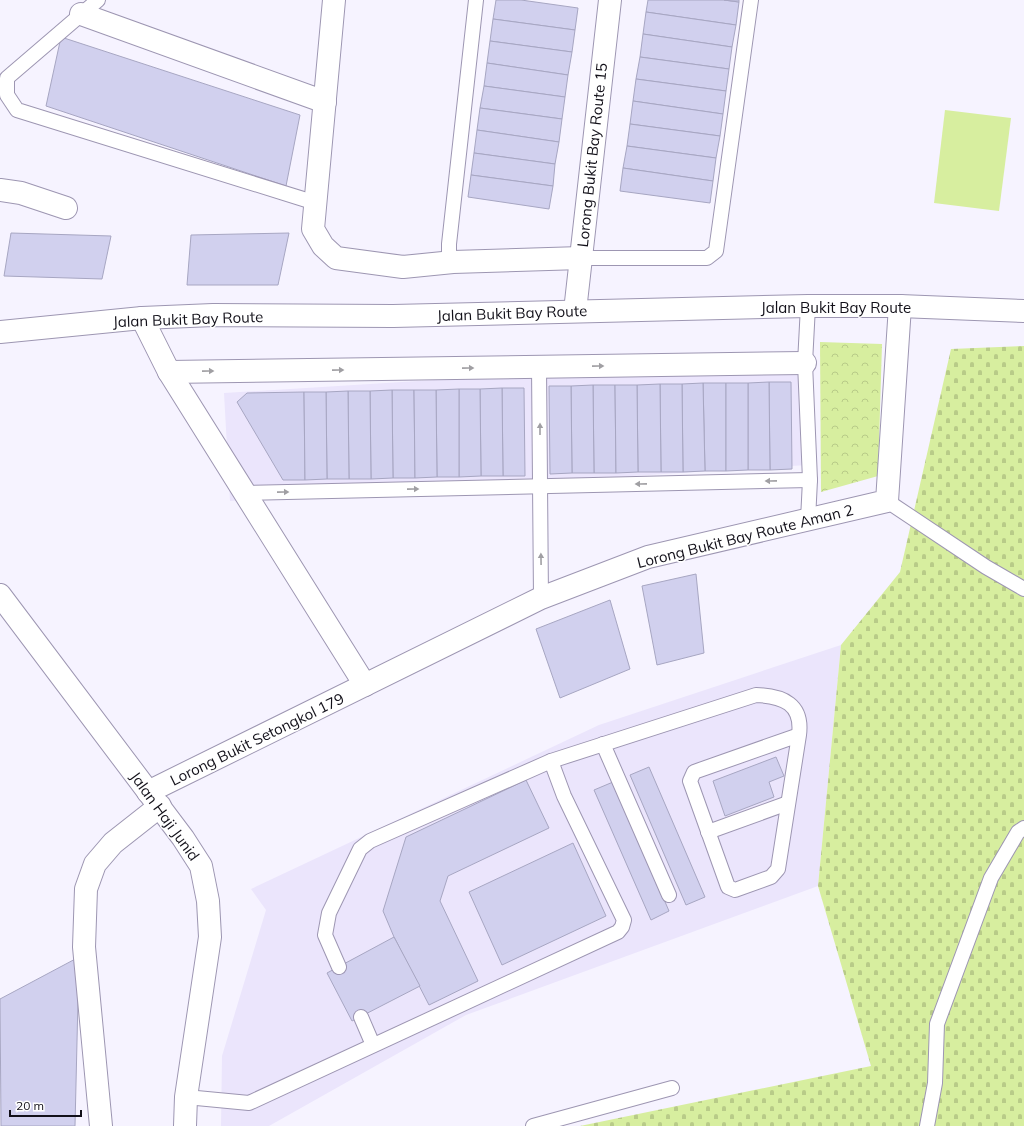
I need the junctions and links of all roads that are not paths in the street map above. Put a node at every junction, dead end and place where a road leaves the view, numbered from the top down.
1 (98, 0) edge
2 (334, 0) edge
3 (476, 0) edge
4 (610, 0) edge
5 (751, 0) edge
6 (80, 14) junction
7 (325, 102) junction
8 (0, 190) edge
9 (316, 204) junction
10 (66, 208) dead end
11 (580, 258) junction
12 (449, 262) junction
13 (808, 306) junction
14 (900, 306) junction
15 (575, 311) junction
16 (1024, 311) edge
17 (142, 318) junction
18 (0, 332) edge
19 (805, 363) junction
20 (539, 367) junction
21 (169, 372) junction
22 (810, 480) junction
23 (540, 486) junction
24 (244, 493) junction
25 (887, 501) junction
26 (808, 520) junction
27 (1024, 589) edge
28 (1, 597) edge
29 (542, 598) junction
30 (365, 685) junction
31 (799, 735) junction
32 (603, 744) junction
33 (551, 761) junction
34 (154, 799) junction
35 (788, 804) junction
36 (1024, 828) edge
37 (708, 832) junction
38 (669, 895) dead end
39 (339, 966) dead end
40 (361, 1017) dead end
41 (373, 1045) junction
42 (672, 1088) dead end
43 (186, 1097) junction
44 (101, 1126) edge
45 (185, 1126) edge
46 (533, 1126) edge
47 (927, 1126) edge

1 - 6 lane
2 - 7 street
3 - 12 lane
4 - 11 street, Lorong Bukit Bay Route 15
5 - 11 lane
6 - 7 street
6 - 9 lane
7 - 9 street
8 - 10 street
9 - 12 street
11 - 12 street
11 - 15 street, Lorong Bukit Bay Route 15
13 - 14 street, Jalan Bukit Bay Route
13 - 15 street, Jalan Bukit Bay Route
13 - 19 lane
14 - 16 street, Jalan Bukit Bay Route
14 - 25 street
15 - 17 street, Jalan Bukit Bay Route
17 - 18 street, Jalan Bukit Bay Route
17 - 21 street
20 -> 19 street
19 - 22 lane
21 -> 20 street
23 -> 20 lane
21 - 24 street
22 -> 23 lane
22 - 26 lane
24 -> 23 lane
29 -> 23 lane
24 - 30 street
25 - 26 street, Lorong Bukit Bay Route Aman 2
25 - 27 lane
26 - 29 street, Lorong Bukit Bay Route Aman 2
28 - 34 street, Jalan Haji Junid
29 - 30 street, Lorong Bukit Bay Route Aman 2
30 - 34 street, Lorong Bukit Setongkol 179
31 - 32 lane
31 - 35 lane
31 - 37 lane
32 - 33 lane
32 - 38 lane
33 - 39 lane
33 - 41 lane
34 - 43 street, Jalan Haji Junid
34 - 44 street, Lorong Bukit Setongkol 179
35 - 37 lane
35 - 37 lane
36 - 47 lane
40 - 41 lane
41 - 43 lane
42 - 46 lane
43 - 45 street, Jalan Haji Junid

